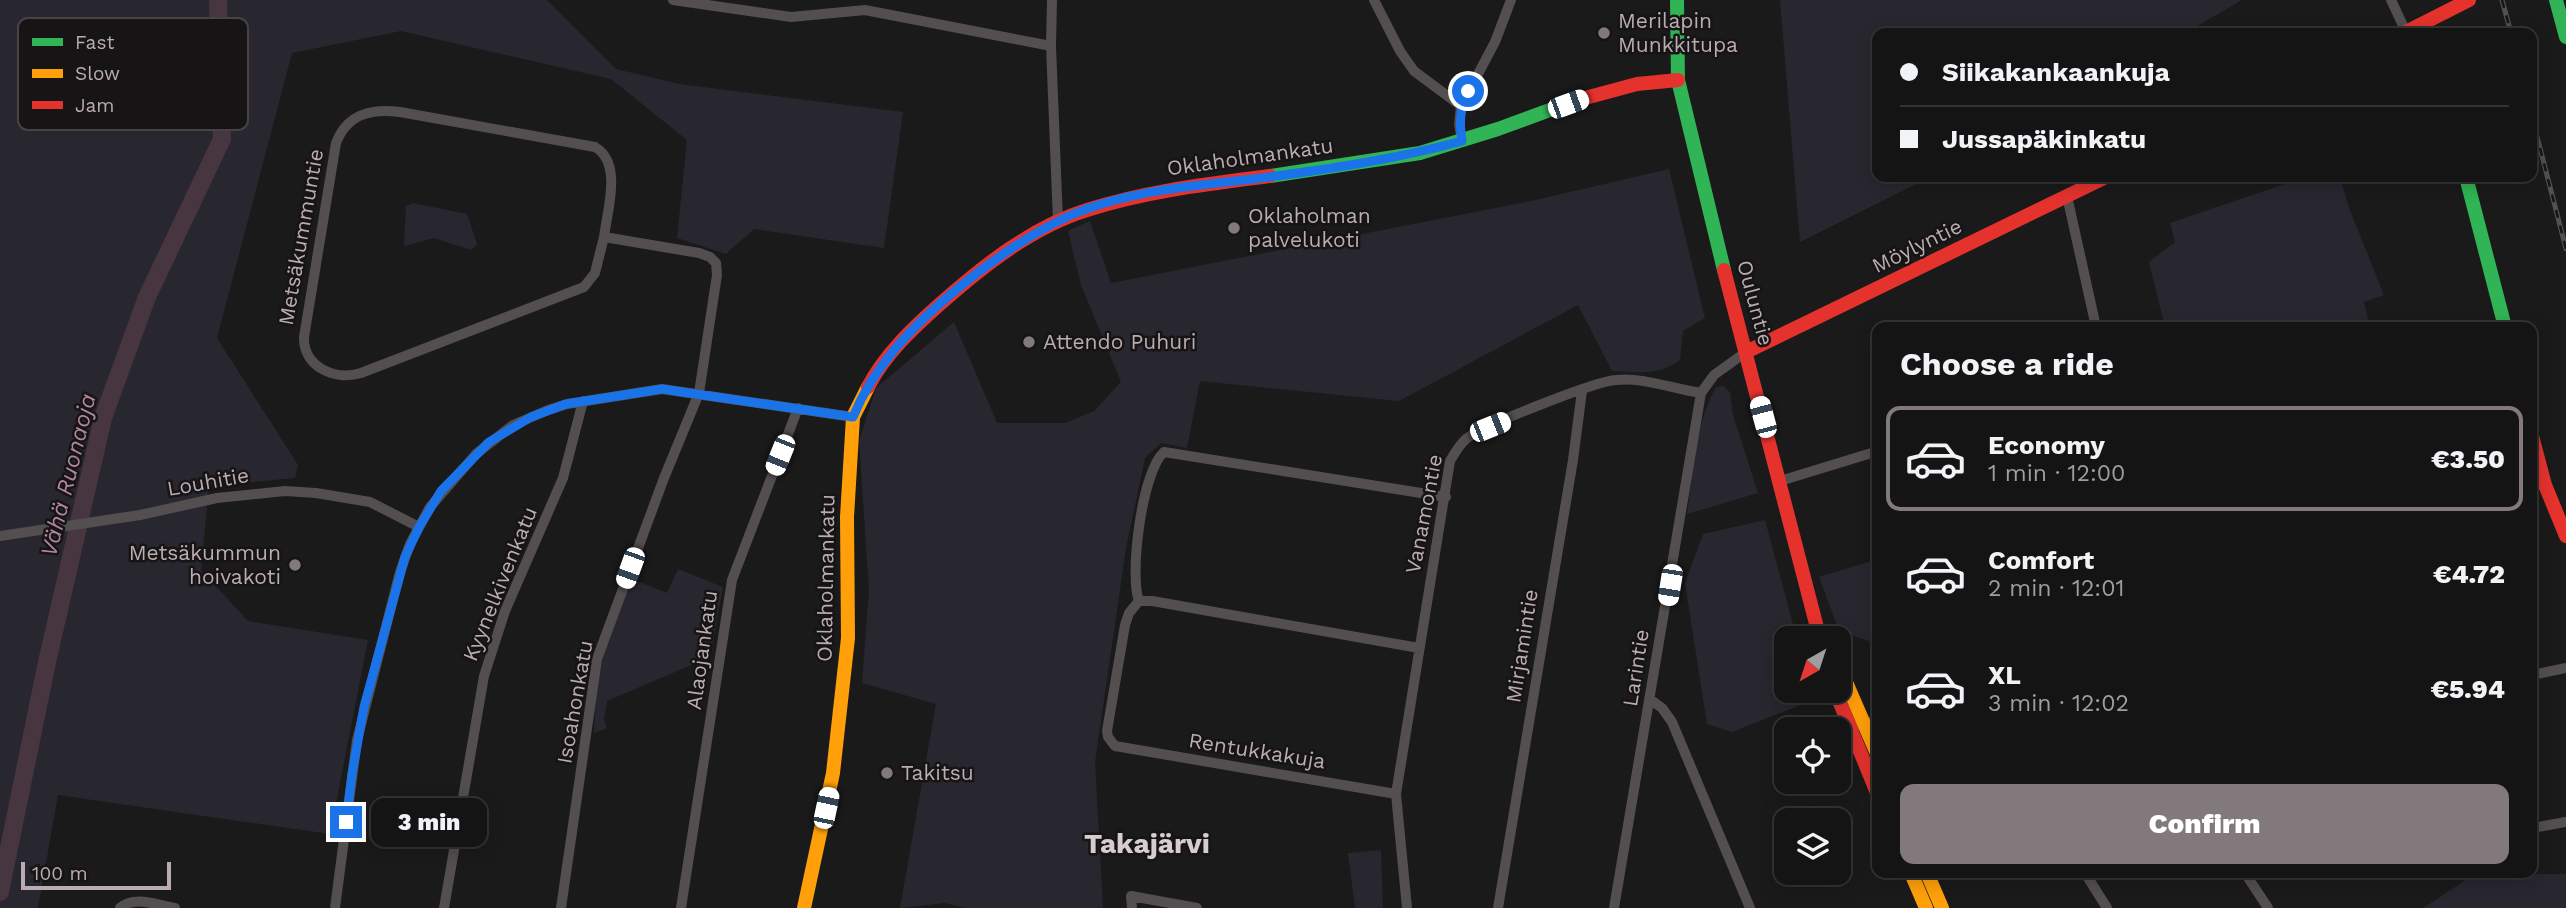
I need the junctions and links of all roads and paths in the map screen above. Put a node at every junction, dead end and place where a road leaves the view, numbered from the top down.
1 (673, 0) edge
2 (1052, 0) edge
3 (1374, 0) edge
4 (1511, 0) edge
5 (1677, 0) edge
6 (2391, 0) edge
7 (2469, 0) edge
8 (2556, 0) edge
9 (866, 5) edge
10 (2403, 28) edge
11 (2415, 28) edge
12 (2566, 37) edge
13 (1051, 47) junction
14 (1678, 80) junction
15 (1461, 106) junction
16 (1462, 141) junction
17 (2096, 182) edge
18 (2467, 182) edge
19 (2067, 196) junction
20 (1058, 222) junction
21 (604, 237) junction
22 (2095, 322) edge
23 (2504, 322) edge
24 (1746, 352) junction
25 (1582, 391) junction
26 (699, 393) junction
27 (1701, 393) junction
28 (583, 401) junction
29 (798, 408) junction
30 (853, 417) junction
31 (1872, 453) edge
32 (2537, 455) edge
33 (1780, 481) junction
34 (1446, 497) junction
35 (419, 527) junction
36 (0, 536) edge
37 (2566, 536) edge
38 (1139, 601) junction
39 (1814, 613) junction
40 (1817, 626) edge
41 (1820, 626) edge
42 (1419, 648) junction
43 (2566, 668) edge
44 (2537, 674) edge
45 (1852, 689) edge
46 (1651, 700) junction
47 (1871, 722) edge
48 (1851, 727) edge
49 (1851, 732) edge
50 (1872, 781) edge
51 (1396, 793) junction
52 (2566, 822) edge
53 (2537, 827) edge
54 (1913, 878) edge
55 (1929, 878) edge
56 (2088, 878) edge
57 (2248, 878) edge
58 (1163, 905) edge
59 (120, 908) edge
60 (175, 908) edge
61 (335, 908) edge
62 (444, 908) edge
63 (561, 908) edge
64 (681, 908) edge
65 (804, 908) edge
66 (1132, 908) edge
67 (1197, 908) edge
68 (1407, 908) edge
69 (1498, 908) edge
70 (1614, 908) edge
71 (1750, 908) edge
72 (1926, 908) edge
73 (1942, 908) edge
74 (2108, 908) edge
75 (2267, 908) edge

1 - 9 street
2 - 13 street
3 - 15 street
4 - 15 street
5 - 14 street, Ouluntie
6 - 10 street
7 - 11 street
8 - 12 street
9 - 13 street
13 - 20 street
14 - 16 street, Oklaholmankatu
14 - 24 street, Ouluntie
15 - 16 street
16 - 20 street, Oklaholmankatu
17 - 19 street, Möylyntie
18 - 23 street
19 - 22 street
19 - 24 street, Möylyntie
20 - 30 street, Oklaholmankatu
21 - 21 street, Metsäkummuntie
21 - 26 street
24 - 27 street
24 - 33 street, Ouluntie
25 - 27 street, Vanamontie
25 - 34 street, Vanamontie
25 - 69 street, Mirjamintie
26 - 28 street
26 - 29 street
26 - 63 street, Isoahonkatu
27 - 46 street, Larintie
28 - 35 street
28 - 62 street, Kyynelkivenkatu
29 - 30 street
29 - 64 street, Alaojankatu
30 - 65 street, Oklaholmankatu
31 - 33 street
32 - 37 street
33 - 39 street, Ouluntie
34 - 38 street
34 - 42 street, Vanamontie
35 - 36 street, Louhitie
35 - 61 street
38 - 42 street
38 - 51 street, Rentukkakuja
39 - 40 street, Ouluntie
39 - 41 street, Ouluntie
42 - 51 street, Vanamontie
43 - 44 street
45 - 47 street
46 - 70 street, Larintie
46 - 71 street
47 - 48 street
49 - 50 street
51 - 68 street, Vanamontie
52 - 53 street
54 - 72 street
55 - 73 street
56 - 74 street
57 - 75 street
58 - 66 street
58 - 67 street
59 - 60 street

